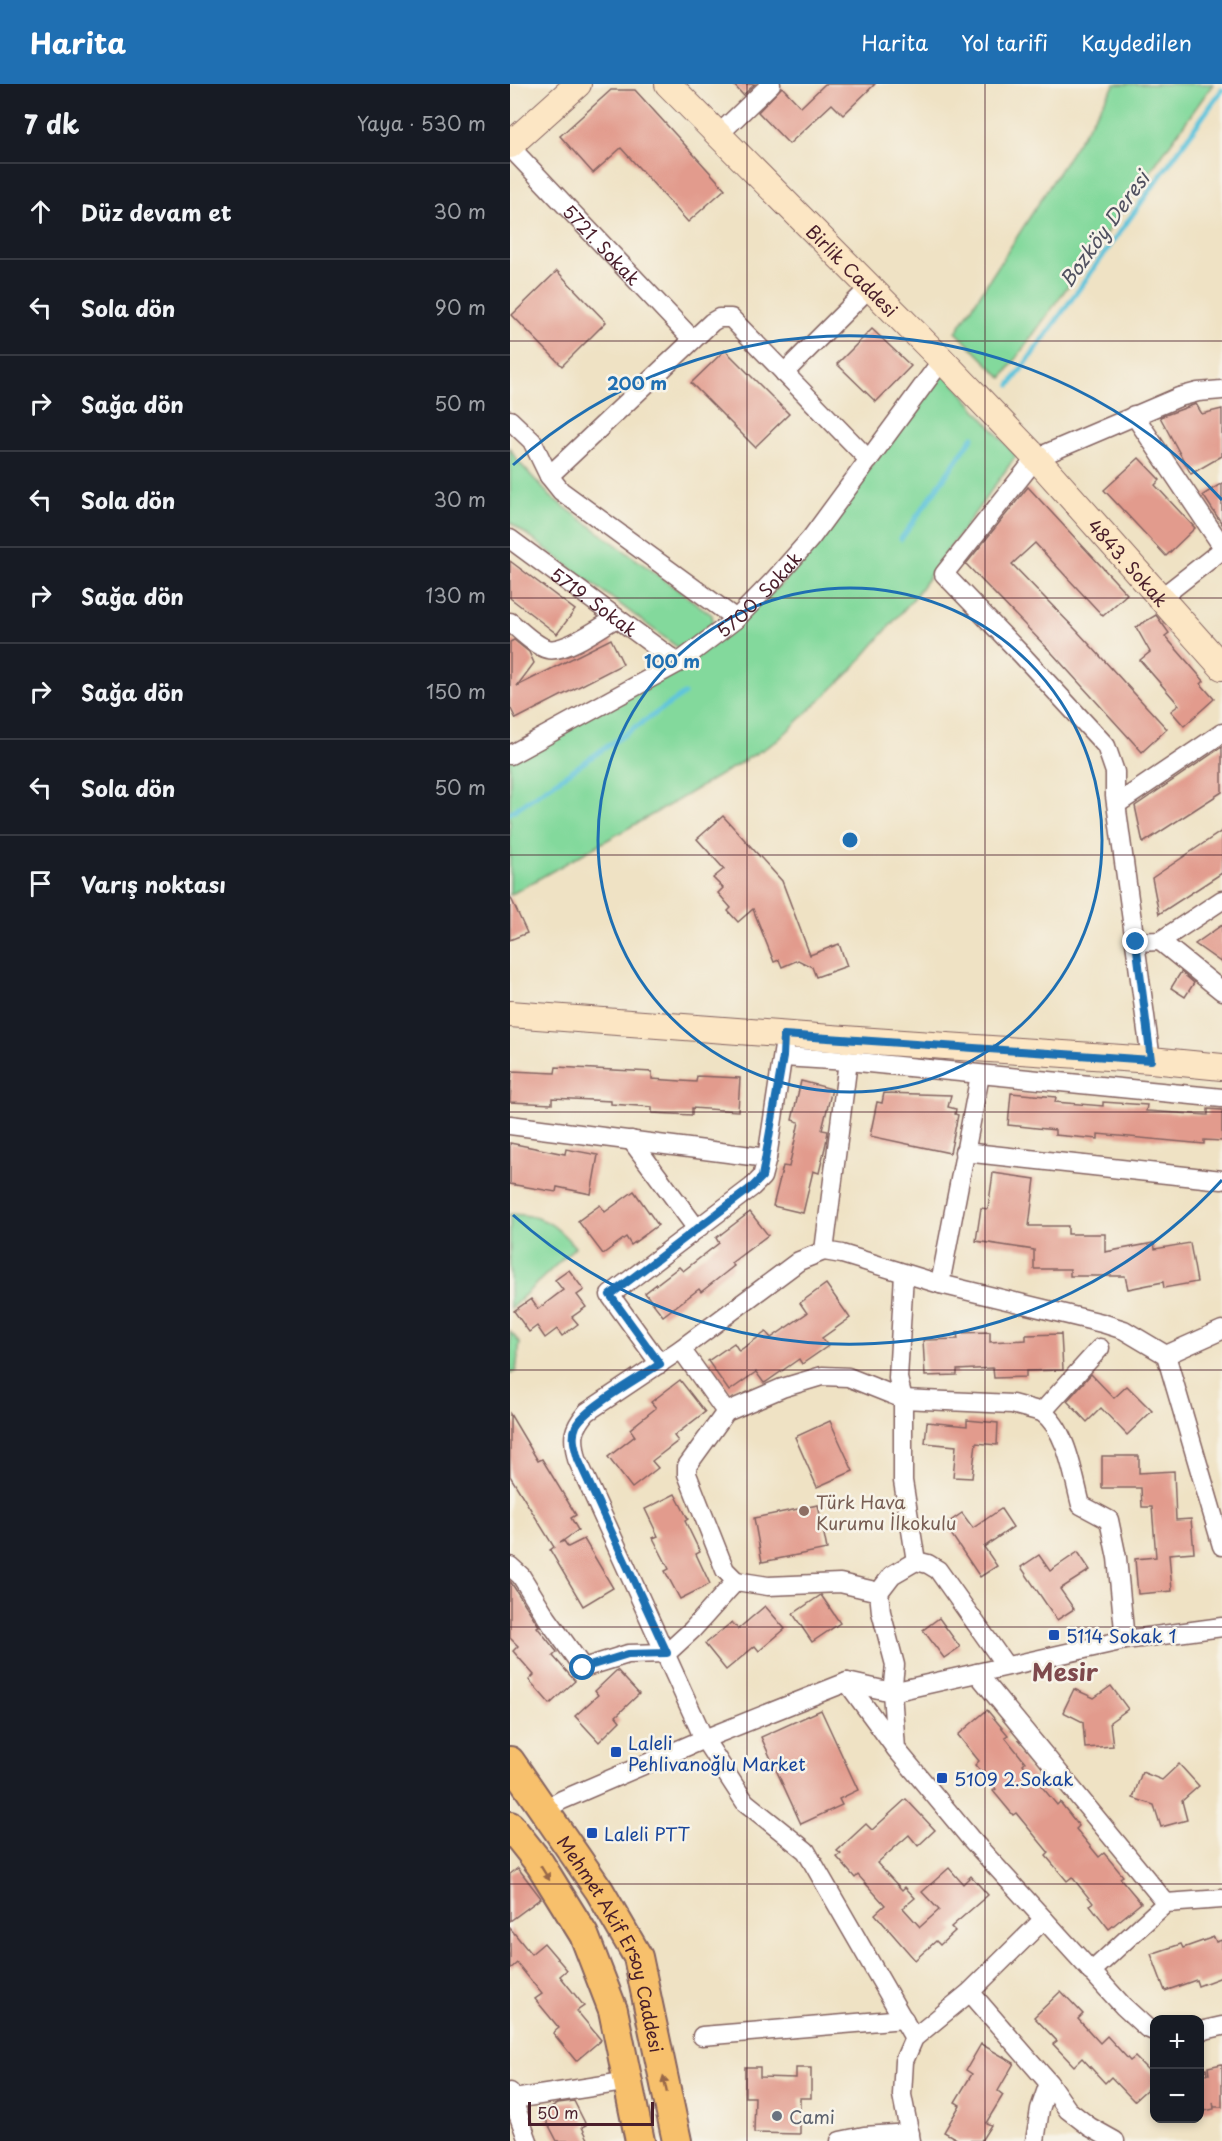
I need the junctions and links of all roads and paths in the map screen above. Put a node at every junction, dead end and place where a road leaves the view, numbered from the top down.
1 (578, 84) edge
2 (668, 84) edge
3 (771, 84) edge
4 (718, 135) junction
5 (510, 146) edge
6 (870, 287) junction
7 (693, 340) junction
8 (942, 360) junction
9 (784, 373) junction
10 (1222, 390) edge
11 (1134, 415) junction
12 (510, 420) edge
13 (1036, 458) junction
14 (869, 460) junction
15 (549, 476) junction
16 (510, 539) edge
17 (1222, 548) edge
18 (1162, 597) junction
19 (616, 618) junction
20 (736, 619) junction
21 (510, 622) edge
22 (678, 663) junction
23 (1222, 667) edge
24 (1222, 733) edge
25 (510, 755) edge
26 (1117, 804) junction
27 (1222, 900) edge
28 (1160, 941) junction
29 (1136, 942) junction
30 (1222, 991) edge
31 (510, 1014) edge
32 (784, 1046) junction
33 (1151, 1060) junction
34 (848, 1061) junction
35 (1222, 1067) edge
36 (980, 1075) junction
37 (1222, 1098) edge
38 (510, 1125) edge
39 (631, 1140) junction
40 (964, 1152) junction
41 (767, 1158) junction
42 (1222, 1180) edge
43 (697, 1229) junction
44 (824, 1251) junction
45 (904, 1274) junction
46 (940, 1284) junction
47 (1222, 1330) edge
48 (1101, 1348) dead end
49 (681, 1349) junction
50 (1166, 1355) junction
51 (660, 1364) junction
52 (903, 1399) junction
53 (726, 1412) junction
54 (1041, 1412) junction
55 (1222, 1546) edge
56 (916, 1561) junction
57 (510, 1566) edge
58 (736, 1581) junction
59 (879, 1592) junction
60 (1222, 1627) edge
61 (1125, 1640) junction
62 (667, 1653) junction
63 (1006, 1666) junction
64 (977, 1673) junction
65 (847, 1682) junction
66 (892, 1692) junction
67 (704, 1739) junction
68 (896, 1749) junction
69 (510, 1761) edge
70 (543, 1811) junction
71 (510, 1826) edge
72 (1222, 1899) edge
73 (1166, 1903) junction
74 (1044, 1919) junction
75 (1091, 1972) junction
76 (970, 1992) junction
77 (904, 2019) junction
78 (1222, 2026) edge
79 (1150, 2029) edge
80 (1204, 2030) edge
81 (702, 2036) dead end
82 (914, 2038) junction
83 (626, 2078) junction
84 (1049, 2083) junction
85 (512, 2096) edge
86 (911, 2137) edge
87 (528, 2141) edge
88 (640, 2141) edge
89 (677, 2141) edge
90 (840, 2141) edge
91 (1035, 2141) edge
92 (1115, 2141) edge

1 - 5 street
2 - 4 street, Birlik Caddesi
3 - 4 street
4 - 6 street, Birlik Caddesi
5 - 7 street, 5721. Sokak
6 - 8 street, Birlik Caddesi
6 - 9 street
7 - 9 street
7 - 15 street
8 - 13 street, Birlik Caddesi
8 - 14 street, 5700. Sokak
9 - 14 street
10 - 11 street
11 - 13 street
11 - 17 street
12 - 15 street
13 - 18 street, 4843. Sokak
13 - 26 street
14 - 20 street, 5700. Sokak
15 - 20 street
16 - 19 street, 5719. Sokak
17 - 18 street
18 - 23 street, 4843. Sokak
19 - 21 street
19 - 22 street, 5719. Sokak
20 - 22 street, 5700. Sokak
22 - 25 street, 5700. Sokak
24 - 26 street
26 - 29 street
27 - 28 street
28 - 29 street
28 - 30 street
29 - 33 street
31 - 32 street
32 - 33 street
32 - 34 street
32 - 41 street
33 - 35 street
34 - 36 street
34 - 44 street
36 - 37 street
36 - 40 street
38 - 39 street
39 - 41 street
39 - 43 street
40 - 42 street
40 - 46 street
41 - 43 street
43 - 51 street
44 - 45 street
44 - 49 street
45 - 46 street
45 - 52 street
46 - 50 street
47 - 50 street
48 - 54 street
49 - 51 street
49 - 53 street
50 - 55 street
51 - 62 street
52 - 53 street
52 - 54 street
52 - 56 street
53 - 58 street
54 - 61 street
56 - 59 street
56 - 63 street
57 - 62 street
58 - 59 street
58 - 62 street
59 - 66 street
60 - 61 street
61 - 63 street
62 - 67 street
63 - 64 street
64 - 66 street
64 - 73 street
65 - 66 street
65 - 67 street
65 - 68 street
66 - 68 street
67 - 70 street
67 - 77 street
68 - 74 street
69 - 70 main road, Mehmet Akif Ersoy Caddesi
89 -> 70 main road, Mehmet Akif Ersoy Caddesi
71 -> 83 main road, Mehmet Akif Ersoy Caddesi
72 - 73 street
73 - 75 street
74 - 75 street
74 - 76 street
75 - 79 street
76 - 82 street
76 - 84 street
77 - 81 street
77 - 82 street
78 - 80 street
82 - 86 street
83 - 85 street
83 - 88 main road, Mehmet Akif Ersoy Caddesi
84 - 91 street
84 - 92 street
85 - 87 street
86 - 90 street

